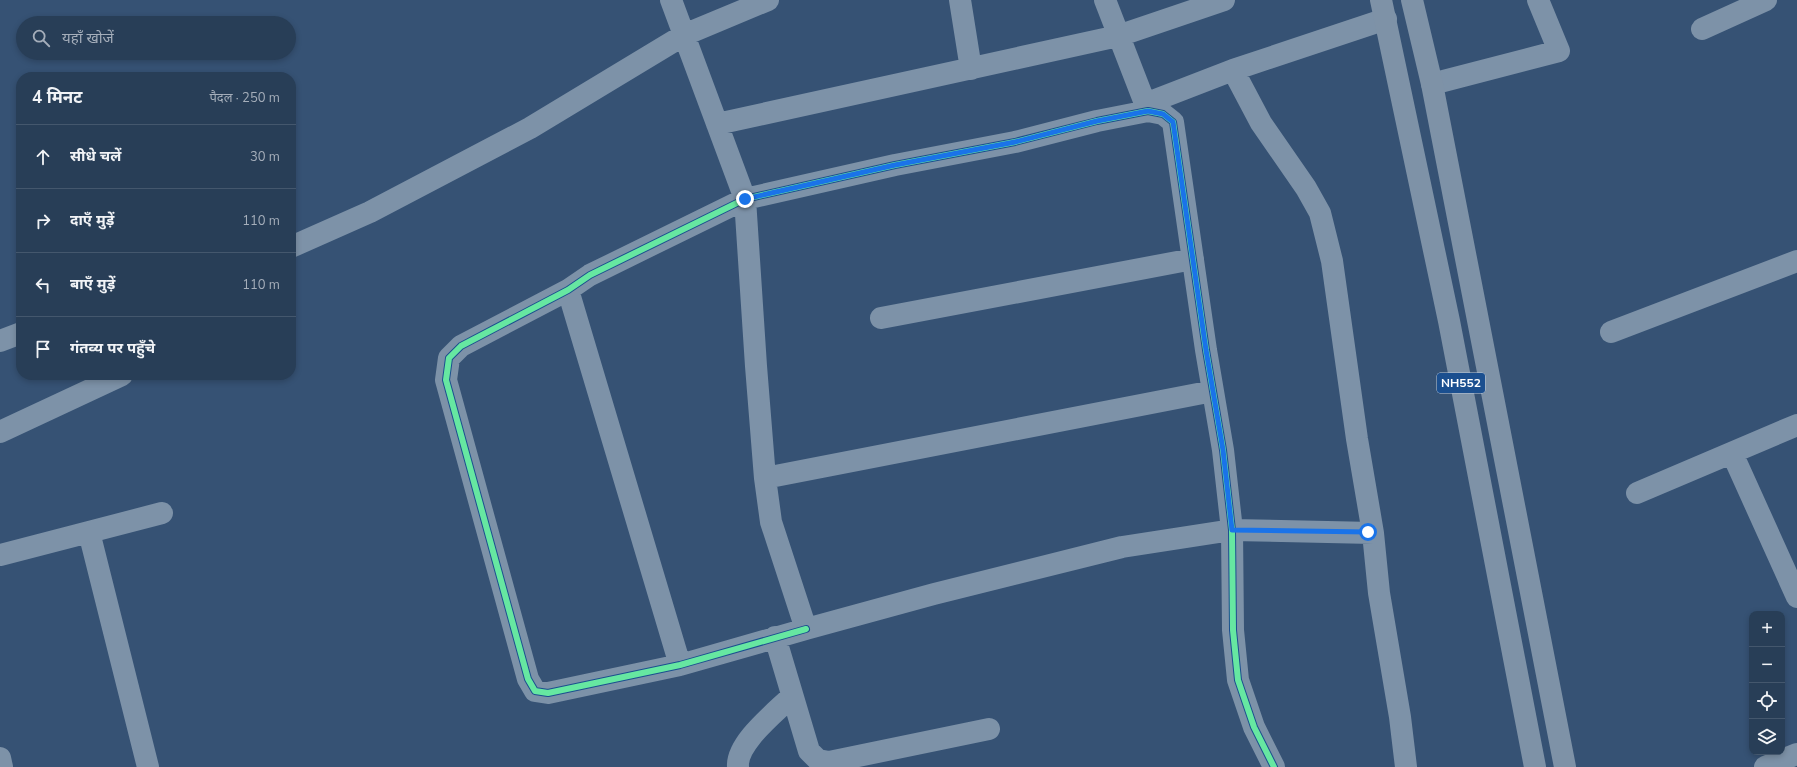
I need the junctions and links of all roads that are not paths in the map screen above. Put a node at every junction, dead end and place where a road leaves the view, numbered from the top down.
1 (671, 0) edge
2 (768, 0) edge
3 (960, 0) edge
4 (1105, 0) edge
5 (1224, 0) edge
6 (1412, 0) edge
7 (1538, 0) edge
8 (1766, 0) edge
9 (1384, 10) edge
10 (1702, 29) dead end
11 (684, 36) junction
12 (1118, 36) junction
13 (970, 69) junction
14 (1233, 70) junction
15 (1432, 84) junction
16 (1146, 107) junction
17 (717, 124) junction
18 (745, 199) junction
19 (296, 245) edge
20 (1192, 259) junction
21 (1797, 261) edge
22 (568, 290) junction
23 (880, 318) dead end
24 (1611, 332) dead end
25 (16, 335) edge
26 (0, 341) edge
27 (111, 380) edge
28 (1213, 391) junction
29 (1797, 425) edge
30 (0, 432) edge
31 (1732, 453) junction
32 (766, 478) junction
33 (1637, 493) dead end
34 (162, 513) dead end
35 (1232, 530) junction
36 (89, 532) junction
37 (1373, 532) junction
38 (0, 555) edge
39 (1795, 585) edge
40 (806, 629) junction
41 (775, 637) junction
42 (680, 665) junction
43 (792, 696) junction
44 (989, 729) dead end
45 (1797, 754) edge
46 (0, 758) edge
47 (2, 767) edge
48 (148, 767) edge
49 (738, 767) edge
50 (1274, 767) edge
51 (1406, 767) edge
52 (1535, 767) edge
53 (1565, 767) edge
54 (1765, 767) edge

1 - 11 street
2 - 11 street
3 - 13 street
4 - 12 street
5 - 12 street
6 - 15 highway, NH552
7 - 15 street
8 - 10 street
9 - 14 street
9 - 52 highway, NH552
11 - 17 street
11 - 19 street
12 - 13 street
12 - 16 street
13 - 17 street
14 - 16 street
14 - 37 street
15 - 53 highway, NH552
16 - 18 street
16 - 20 street
17 - 18 street
18 - 22 street
18 - 32 street
20 - 23 street
20 - 28 street
21 - 24 street
22 - 42 street
22 - 42 street
25 - 26 street
27 - 30 street
28 - 32 street
28 - 35 street
29 - 31 street
31 - 33 street
31 - 39 street
32 - 40 street
34 - 36 street
35 - 37 street
35 - 40 street
35 - 50 street
36 - 38 street
36 - 48 street
37 - 51 street
40 - 41 street
41 - 42 street
41 - 43 street
43 - 44 street
43 - 49 street
45 - 54 street
46 - 47 street

